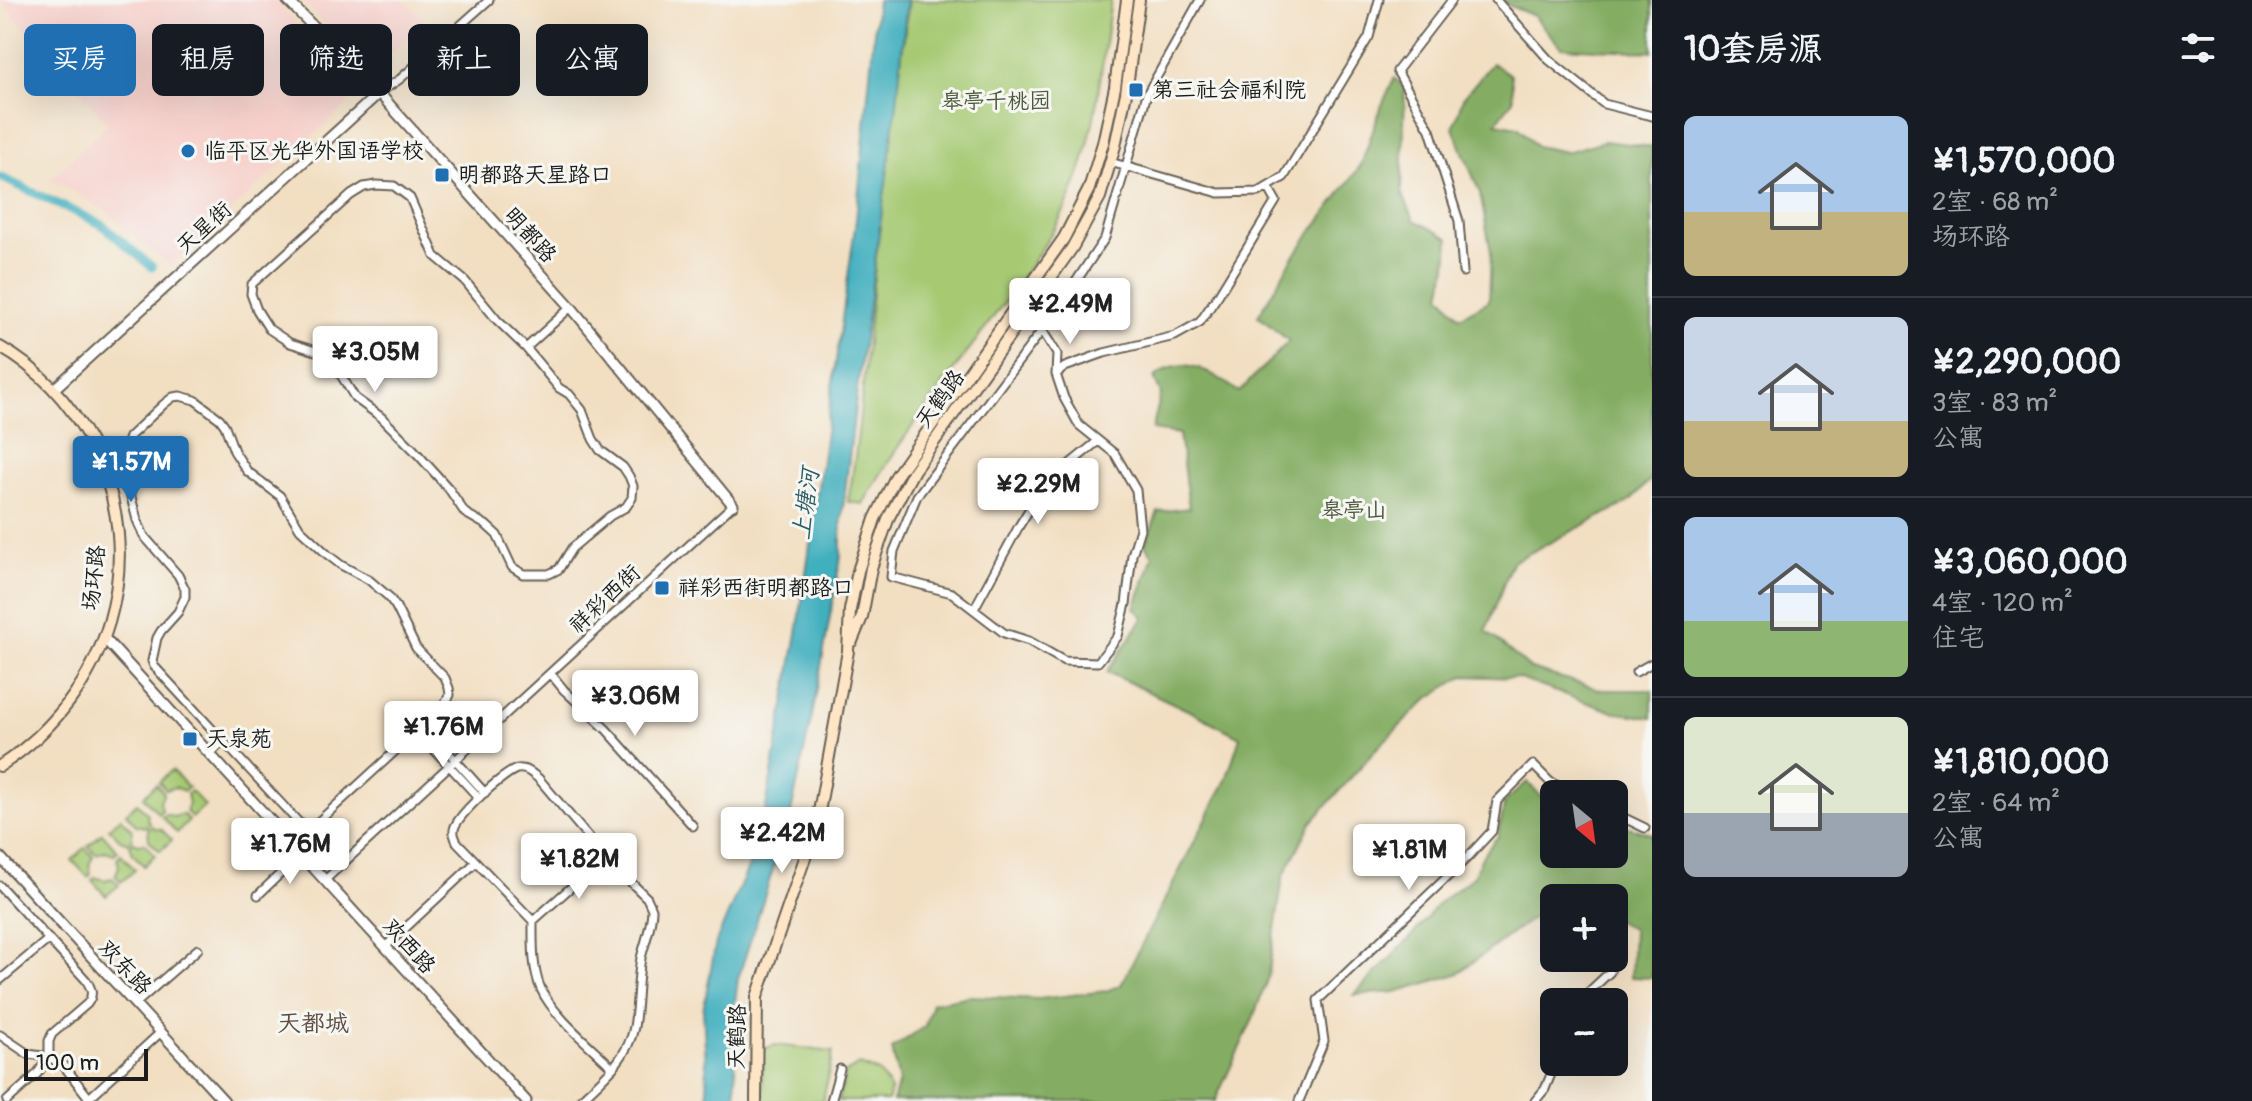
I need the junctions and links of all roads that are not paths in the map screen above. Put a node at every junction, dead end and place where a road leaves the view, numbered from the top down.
1 (287, 0) edge
2 (489, 0) edge
3 (1127, 0) edge
4 (1139, 0) edge
5 (1200, 0) edge
6 (1379, 0) edge
7 (1452, 0) edge
8 (1496, 0) edge
9 (311, 24) edge
10 (392, 84) edge
11 (376, 96) edge
12 (382, 96) edge
13 (1652, 116) edge
14 (1110, 162) junction
15 (1126, 167) junction
16 (1268, 187) junction
17 (1463, 272) dead end
18 (571, 307) junction
19 (1042, 330) junction
20 (0, 347) edge
21 (526, 348) junction
22 (1056, 374) junction
23 (54, 389) junction
24 (1098, 441) junction
25 (733, 505) joint
26 (974, 609) junction
27 (104, 638) junction
28 (848, 651) junction
29 (1652, 663) edge
30 (1636, 672) dead end
31 (551, 674) junction
32 (420, 728) junction
33 (223, 741) junction
34 (210, 754) junction
35 (452, 763) junction
36 (0, 766) edge
37 (1548, 780) edge
38 (482, 795) junction
39 (1628, 820) edge
40 (693, 826) dead end
41 (1645, 828) dead end
42 (301, 854) junction
43 (0, 857) edge
44 (605, 857) junction
45 (476, 862) junction
46 (325, 880) junction
47 (0, 886) edge
48 (258, 895) dead end
49 (533, 921) junction
50 (49, 939) junction
51 (385, 947) junction
52 (198, 949) dead end
53 (1610, 972) dead end
54 (0, 980) edge
55 (1593, 988) edge
56 (135, 1004) junction
57 (161, 1032) junction
58 (0, 1035) edge
59 (49, 1057) junction
60 (613, 1068) junction
61 (840, 1069) dead end
62 (1550, 1076) edge
63 (87, 1100) edge
64 (7, 1101) edge
65 (224, 1101) edge
66 (526, 1101) edge
67 (579, 1101) edge
68 (756, 1101) edge
69 (831, 1101) edge
70 (1299, 1101) edge
71 (1535, 1101) edge

1 - 9 street, 明都路
2 - 10 street
3 - 28 main road, 天鹤路
4 - 14 main road, 天鹤路
5 - 15 street
6 - 16 street
7 - 17 street
8 - 13 street
11 - 23 street, 天星街
12 - 18 street, 明都路
14 - 15 street
14 - 28 main road, 天鹤路
15 - 16 street
15 - 19 street
16 - 22 street
18 - 21 street
18 - 25 street, 明都路
19 - 22 street
19 - 26 street
20 - 23 main road, 场环路
21 - 21 street
22 - 24 street
23 - 27 main road, 场环路
24 - 26 street
24 - 26 street
25 - 31 street, 祥彩西街
27 - 34 street, 欢西路
27 - 36 main road, 场环路
28 - 68 main road, 天鹤路
29 - 30 street
31 - 35 street, 祥彩西街
31 - 40 street
32 - 33 street
32 - 33 street
32 - 35 street
33 - 34 street
34 - 42 street, 欢西路
35 - 38 street
35 - 46 street, 祥彩西街
37 - 70 street
38 - 44 street
38 - 45 street
39 - 41 street
42 - 46 street, 欢西路
42 - 48 street
43 - 56 street, 欢东路
44 - 49 street
44 - 60 street
45 - 49 street
45 - 51 street
46 - 51 street, 欢西路
47 - 50 street
49 - 60 street
50 - 54 street
50 - 59 street
51 - 66 street, 欢西路
52 - 56 street
53 - 55 street
56 - 57 street, 欢东路
57 - 63 street
57 - 65 street, 欢东路
58 - 59 street
59 - 63 street
59 - 64 street
60 - 67 street
61 - 69 street
62 - 71 street

